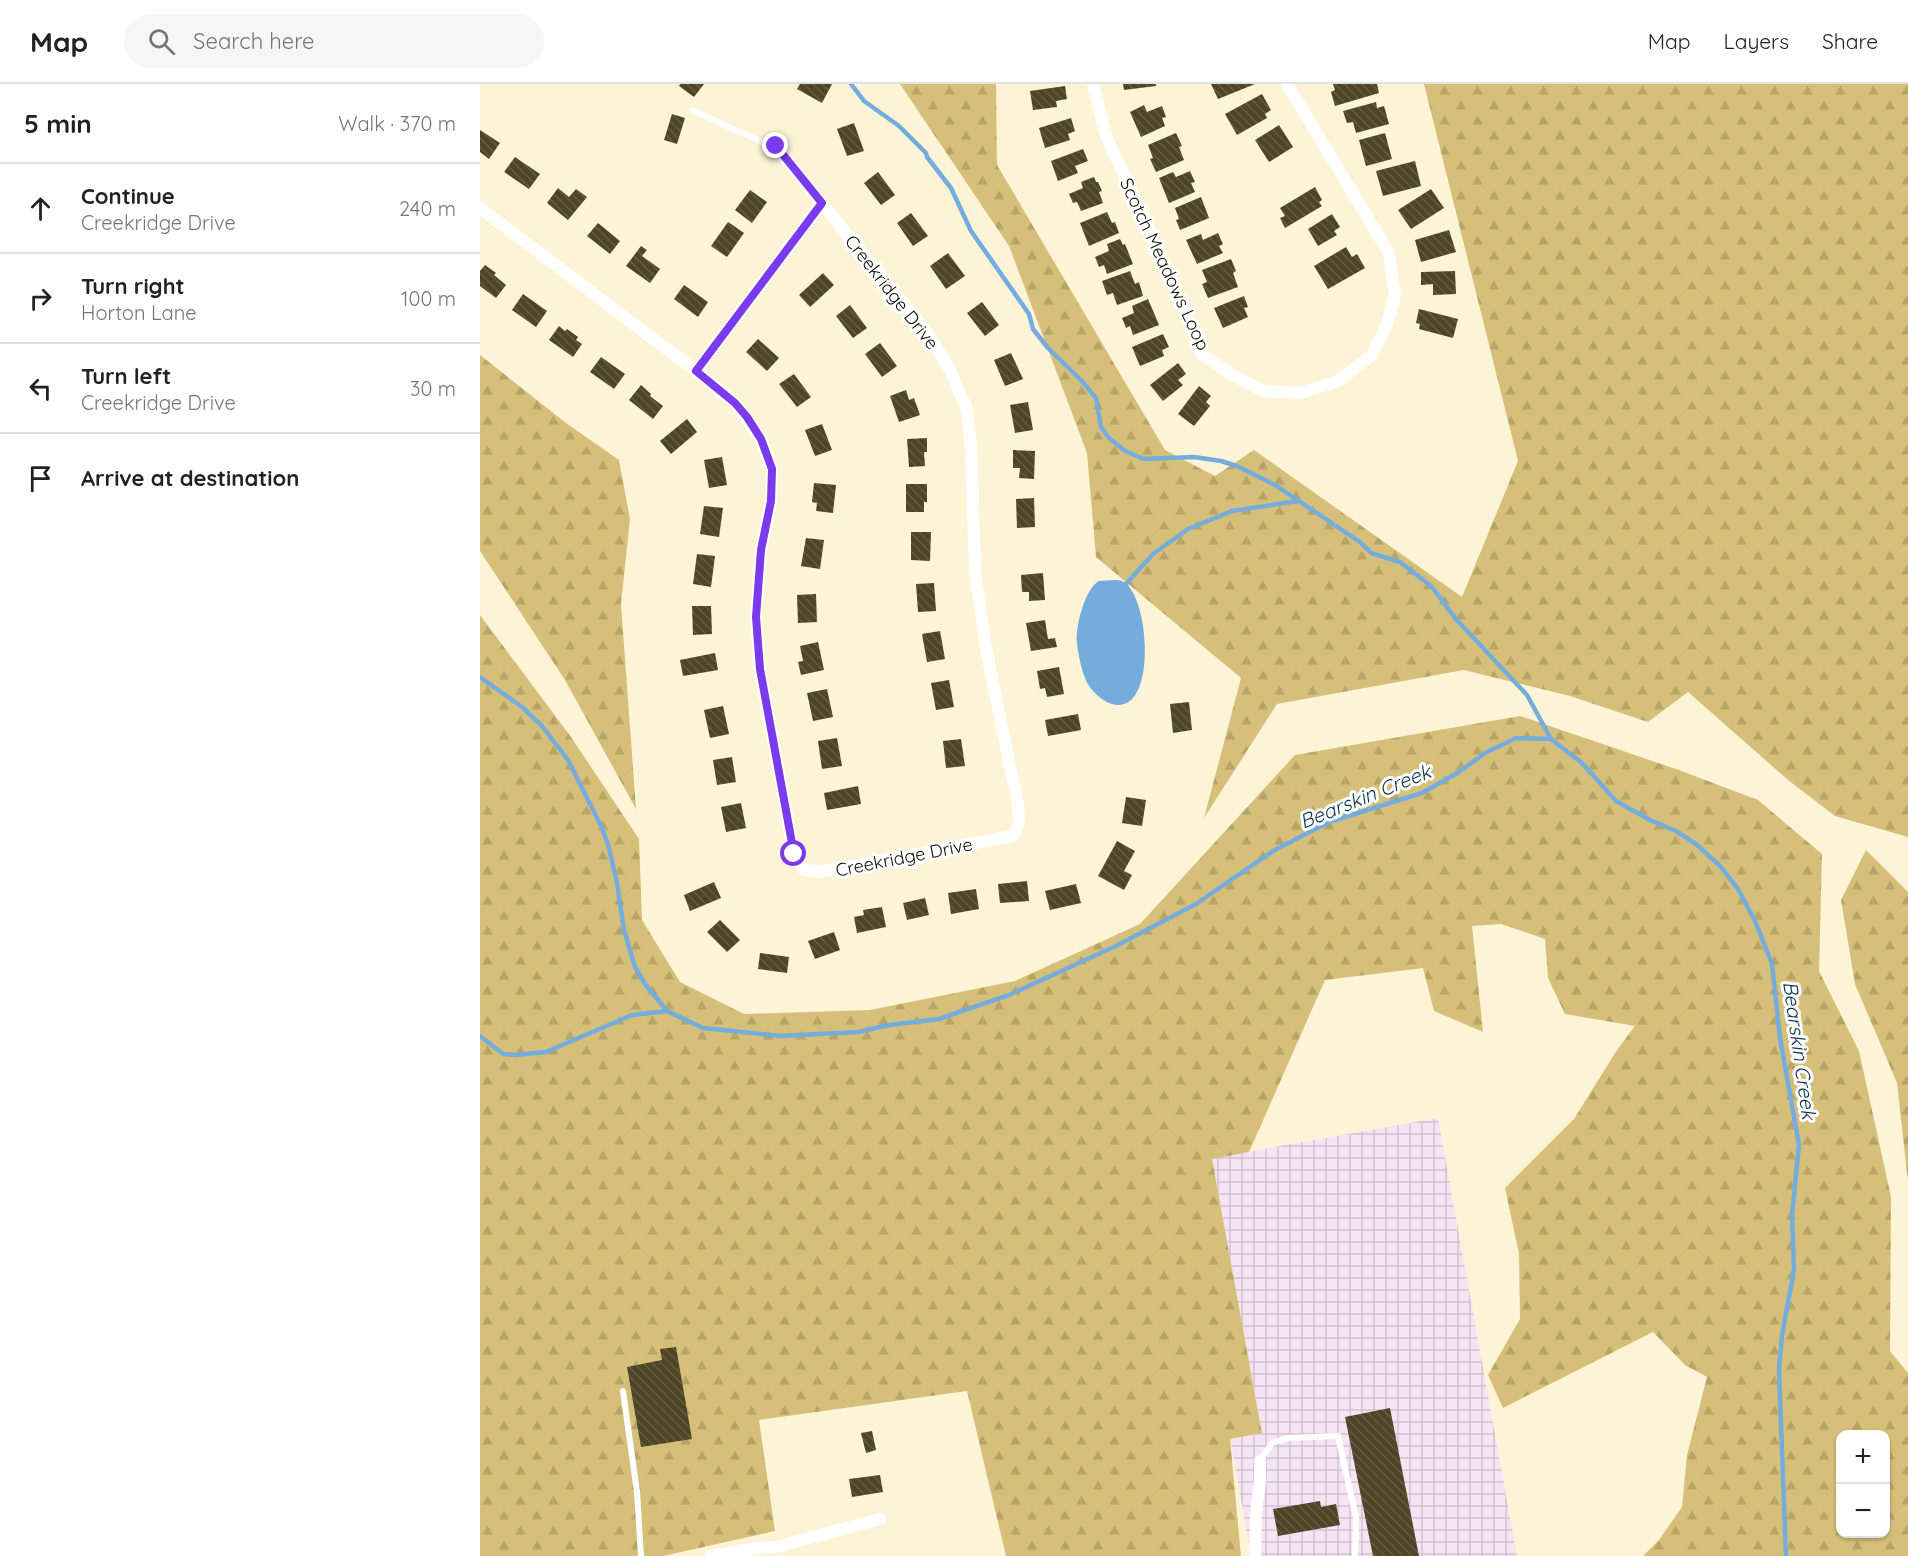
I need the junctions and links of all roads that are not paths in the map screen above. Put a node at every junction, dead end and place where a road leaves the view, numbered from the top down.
1 (1093, 84) edge
2 (1287, 84) edge
3 (692, 110) dead end
4 (776, 146) joint
5 (822, 203) junction
6 (480, 208) edge
7 (696, 371) junction
8 (622, 1391) dead end
9 (1260, 1461) joint
10 (880, 1518) dead end
11 (776, 1547) junction
12 (641, 1556) edge
13 (711, 1556) edge
14 (789, 1556) edge
15 (1255, 1556) edge
16 (1356, 1556) edge

1 - 2 street, Scotch Meadows Loop
3 - 4 lane
4 - 5 street, Creekridge Drive
5 - 7 street
5 - 7 street, Creekridge Drive
6 - 7 street, Creekridge Drive
8 - 12 lane
9 - 15 street
9 - 16 lane
10 - 11 street
11 - 13 street
11 - 14 street

